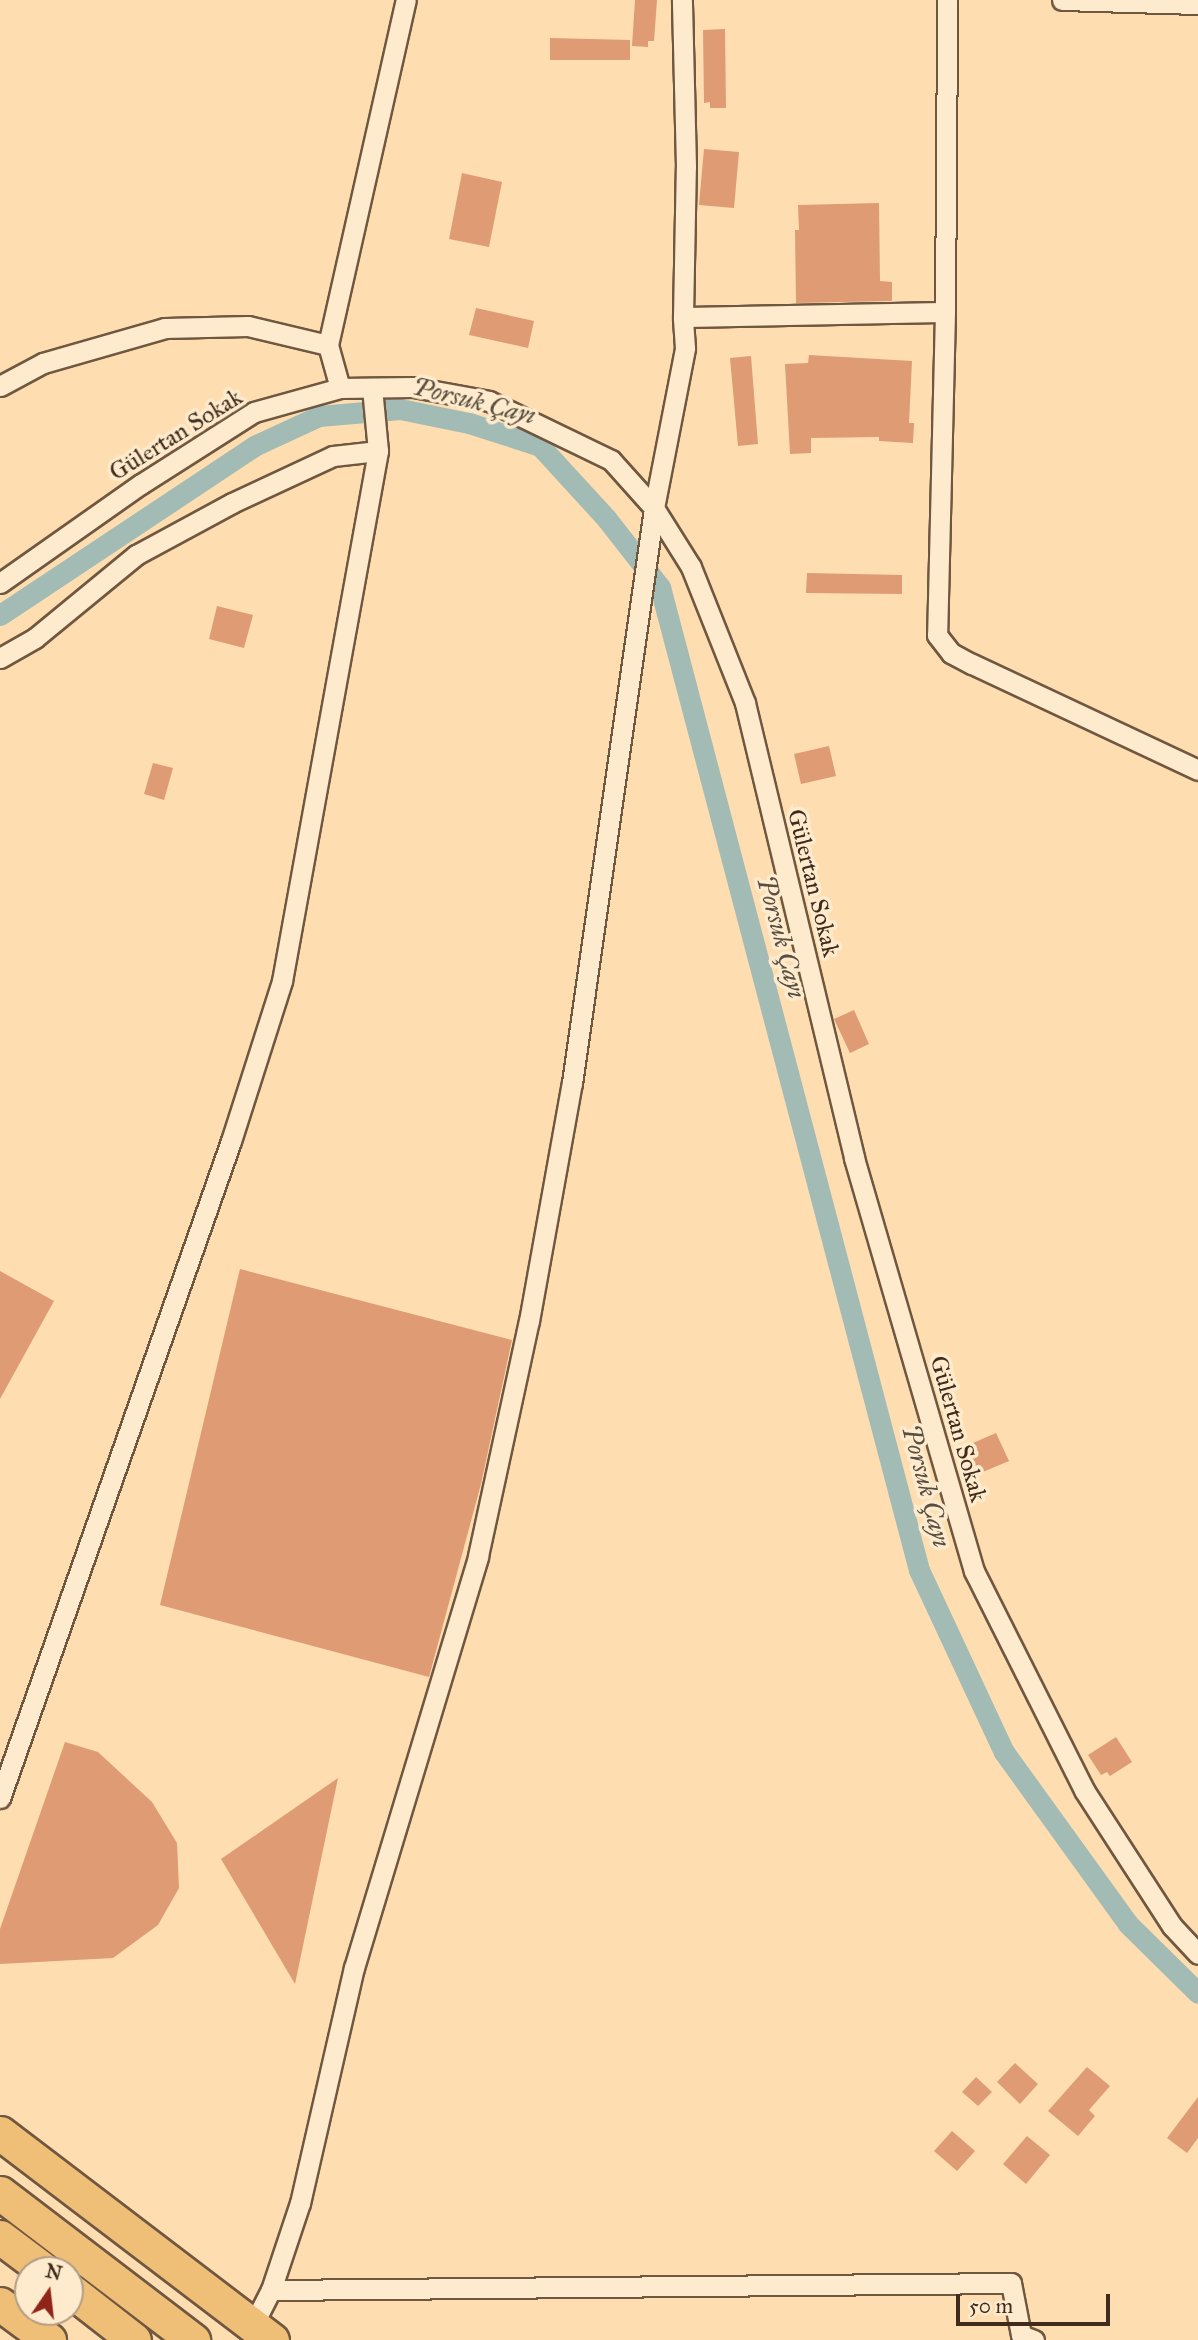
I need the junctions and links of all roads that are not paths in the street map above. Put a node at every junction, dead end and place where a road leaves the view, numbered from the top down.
1 (406, 0) edge
2 (682, 0) edge
3 (947, 0) edge
4 (1062, 0) edge
5 (1198, 4) edge
6 (945, 312) junction
7 (683, 317) junction
8 (328, 345) junction
9 (0, 386) edge
10 (340, 388) junction
11 (372, 391) junction
12 (378, 451) junction
13 (654, 508) junction
14 (0, 583) edge
15 (0, 658) edge
16 (1198, 770) edge
17 (0, 1798) edge
18 (1198, 1954) edge
19 (0, 2133) edge
20 (0, 2193) edge
21 (0, 2236) edge
22 (26, 2256) edge
23 (271, 2290) junction
24 (84, 2301) edge
25 (0, 2304) edge
26 (263, 2332) edge
27 (1026, 2338) edge
28 (50, 2340) edge
29 (134, 2340) edge
30 (193, 2340) edge

1 - 8 street
2 - 7 street
3 - 6 street
4 - 5 street
6 - 7 street
6 - 16 street
7 - 13 street
8 - 9 street
8 - 10 street
10 - 11 street, Gülertan Sokak
10 - 14 street, Gülertan Sokak
11 - 12 street
11 - 13 street, Gülertan Sokak
12 - 15 street
12 - 17 street
13 - 18 street, Gülertan Sokak
13 - 23 street
19 - 26 highway
20 - 30 highway
21 - 22 highway
23 - 26 street
23 - 27 street
24 - 29 highway
25 - 28 highway

